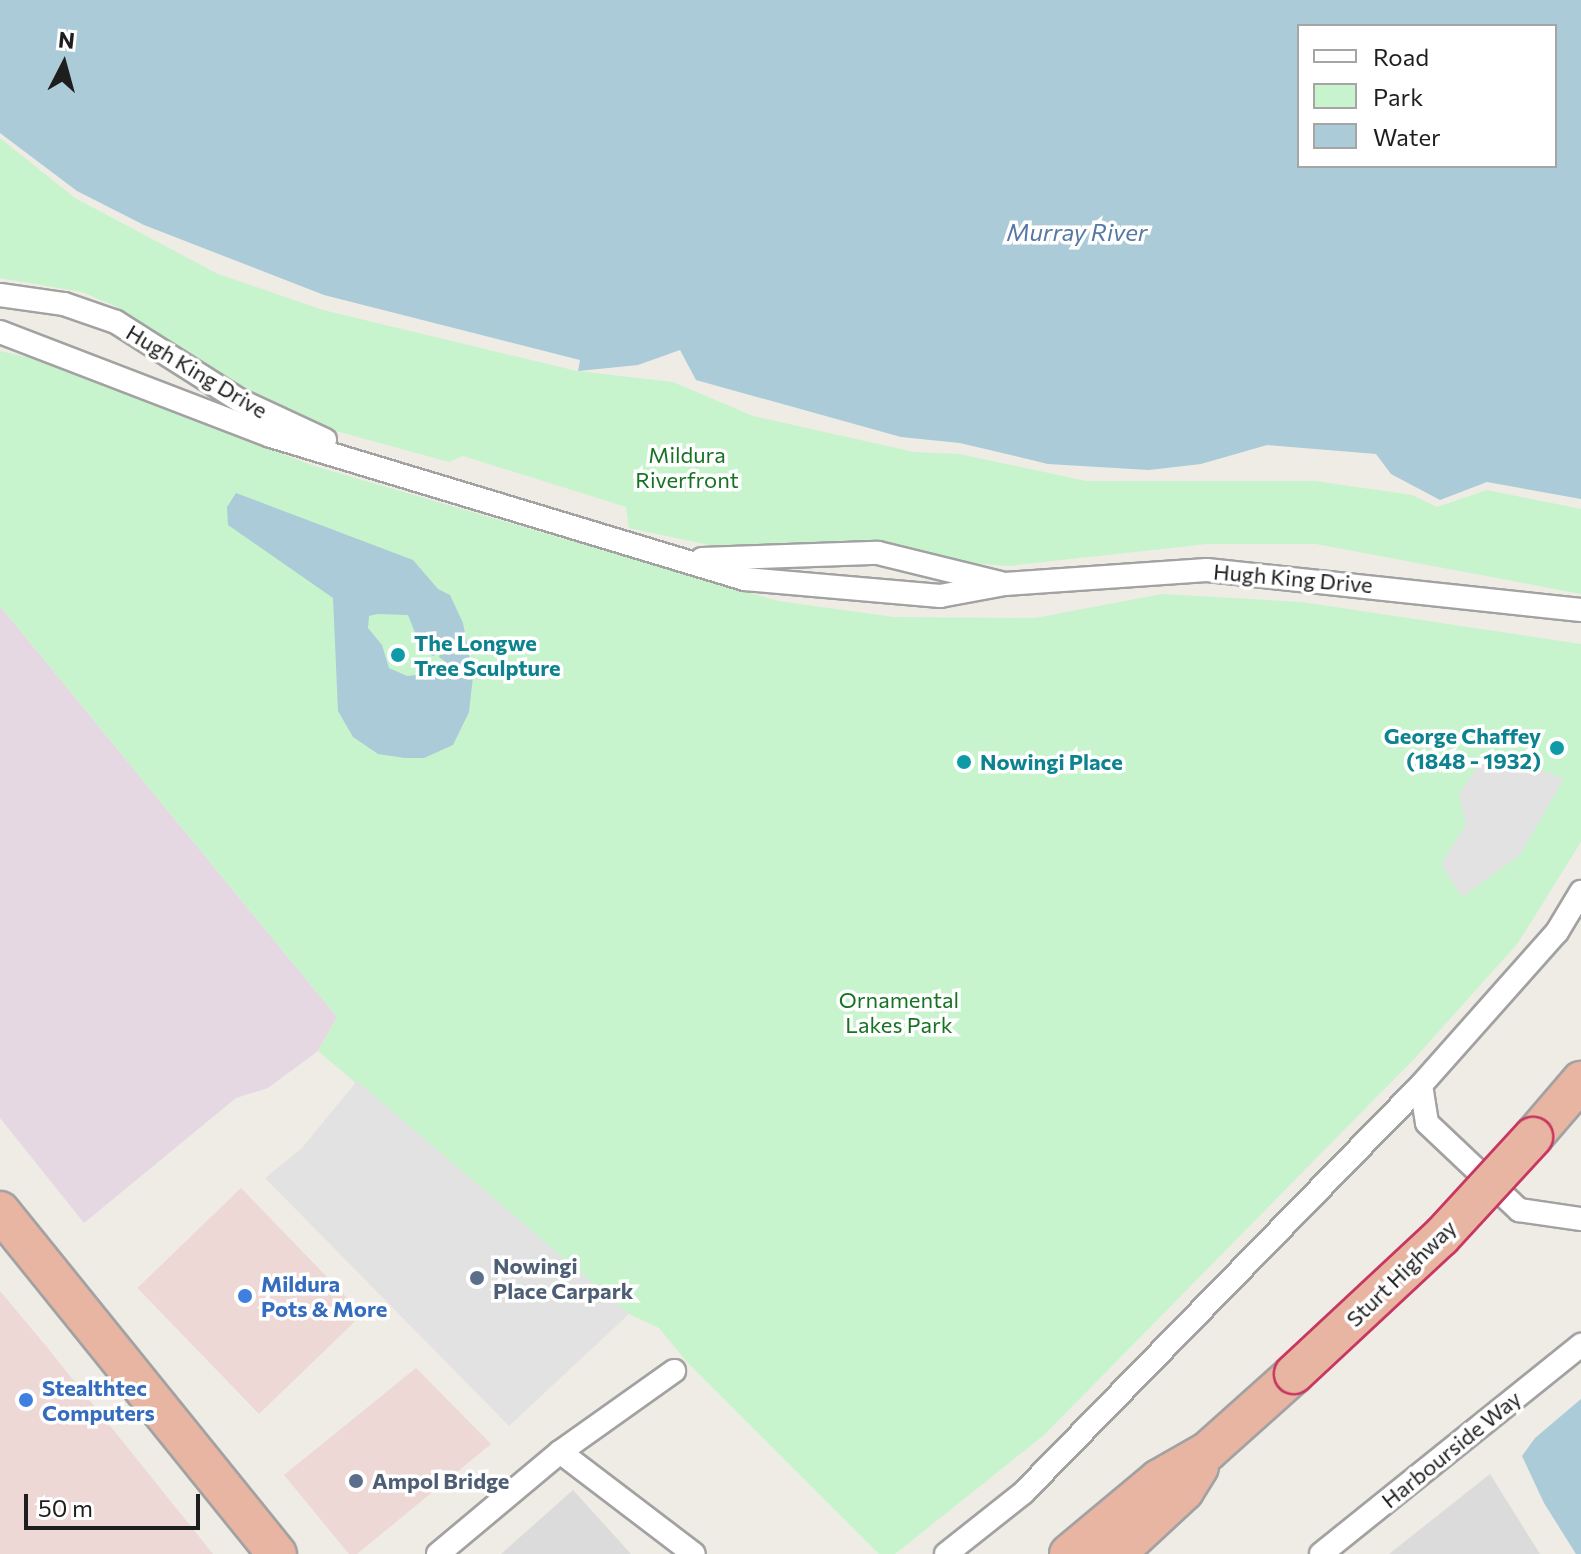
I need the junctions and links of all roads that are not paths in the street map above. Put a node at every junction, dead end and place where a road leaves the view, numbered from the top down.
1 (0, 295) edge
2 (0, 332) edge
3 (388, 467) junction
4 (688, 558) junction
5 (1005, 584) junction
6 (1581, 610) edge
7 (1581, 892) edge
8 (1581, 1081) edge
9 (1421, 1085) junction
10 (0, 1211) edge
11 (1581, 1219) edge
12 (1581, 1345) edge
13 (674, 1371) dead end
14 (1208, 1451) junction
15 (560, 1452) junction
16 (277, 1554) edge
17 (438, 1554) edge
18 (694, 1554) edge
19 (946, 1554) edge
20 (1069, 1554) edge
21 (1116, 1554) edge
22 (1321, 1554) edge

1 - 3 street, Hugh King Drive
2 - 3 street, Hugh King Drive
3 - 4 street, Hugh King Drive
4 - 5 street, Hugh King Drive
4 - 5 street, Hugh King Drive
5 - 6 street, Hugh King Drive
7 - 9 street
8 - 14 highway, Sturt Highway, bridge
9 - 11 street
9 - 19 street
10 - 16 highway
12 - 22 street, Harbourside Way
13 - 15 street
14 - 20 highway, Sturt Highway
14 - 21 highway, Sturt Highway
15 - 17 street
15 - 18 street

